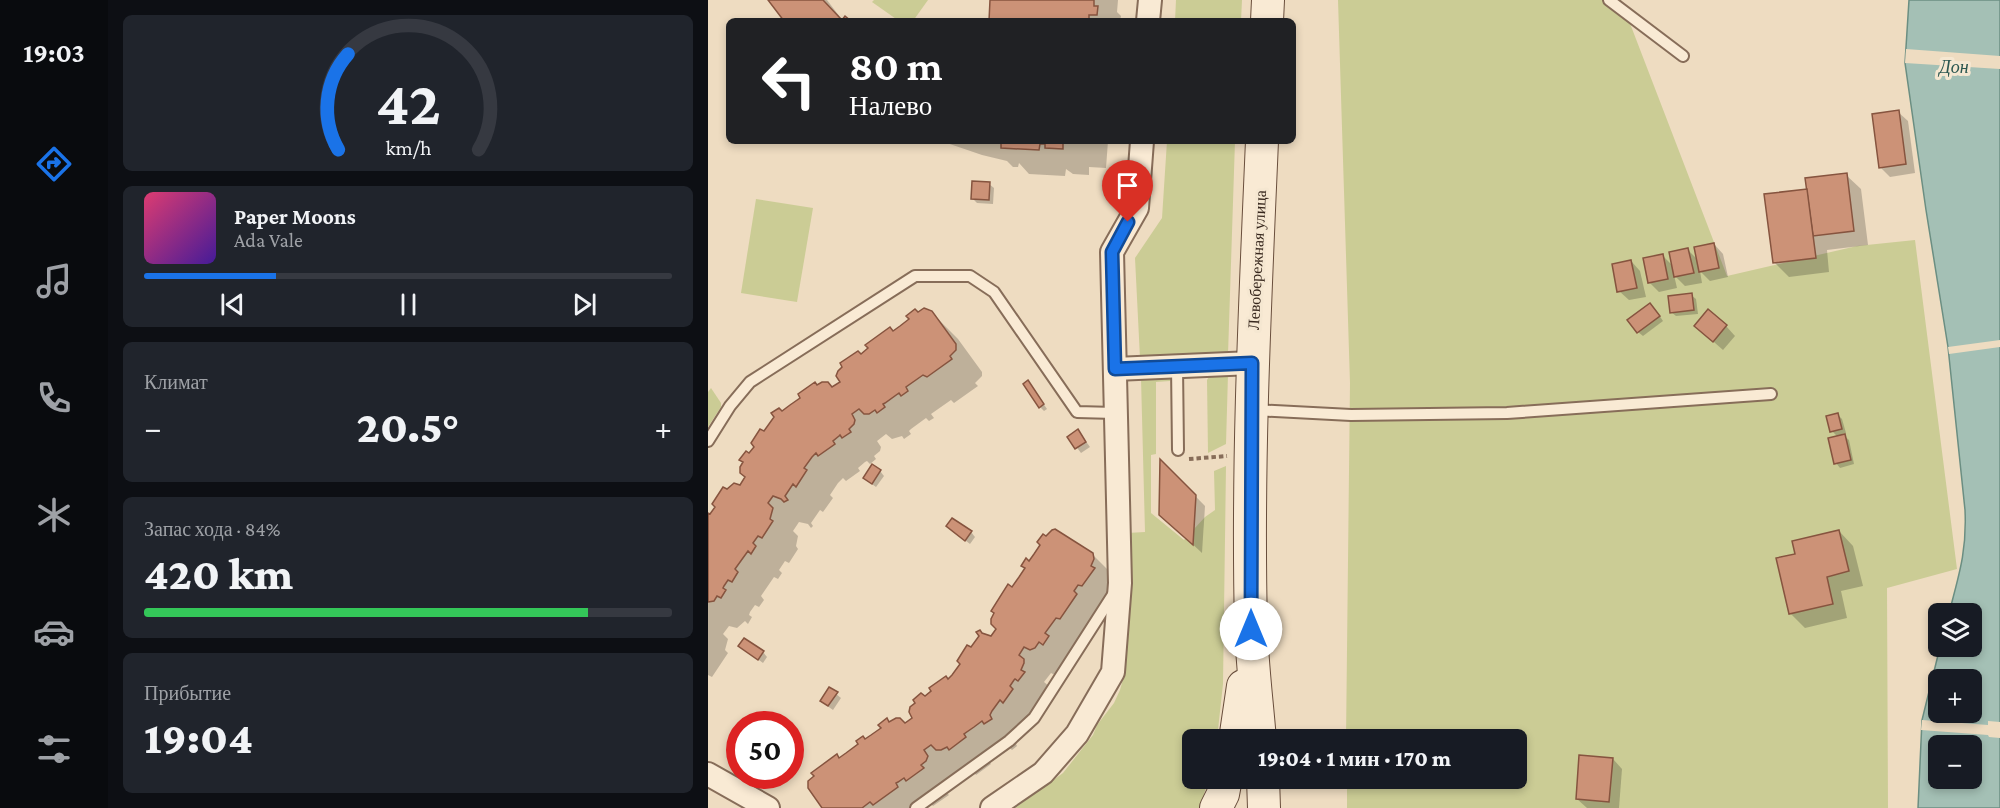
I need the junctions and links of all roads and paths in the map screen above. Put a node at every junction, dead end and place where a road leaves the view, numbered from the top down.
1 (1150, 0) edge
2 (1268, 0) edge
3 (1609, 0) edge
4 (1148, 18) edge
5 (1267, 18) edge
6 (1683, 56) dead end
7 (1142, 144) edge
8 (1262, 144) edge
9 (1252, 363) junction
10 (1177, 366) junction
11 (1115, 369) junction
12 (1771, 394) dead end
13 (1252, 410) junction
14 (1115, 413) junction
15 (708, 441) edge
16 (1178, 450) dead end
17 (1120, 583) junction
18 (1251, 629) junction
19 (1237, 729) edge
20 (1259, 729) edge
21 (708, 774) edge
22 (1224, 789) edge
23 (1263, 789) edge
24 (768, 808) edge
25 (916, 808) edge
26 (992, 808) edge
27 (1216, 808) edge
28 (1264, 808) edge

1 - 4 street
2 - 5 main road
3 - 6 lane
7 - 11 street
8 - 9 main road, Левобережная улица
9 - 10 street
9 - 13 main road, Левобережная улица
10 - 11 street
10 - 16 lane
11 - 14 street
12 - 13 lane
13 - 18 main road, Левобережная улица
14 - 15 lane
14 - 17 street
17 - 25 lane
17 - 26 street
18 - 19 main road
18 - 20 main road, Левобережная улица
21 - 24 street
22 - 27 main road
23 - 28 main road

